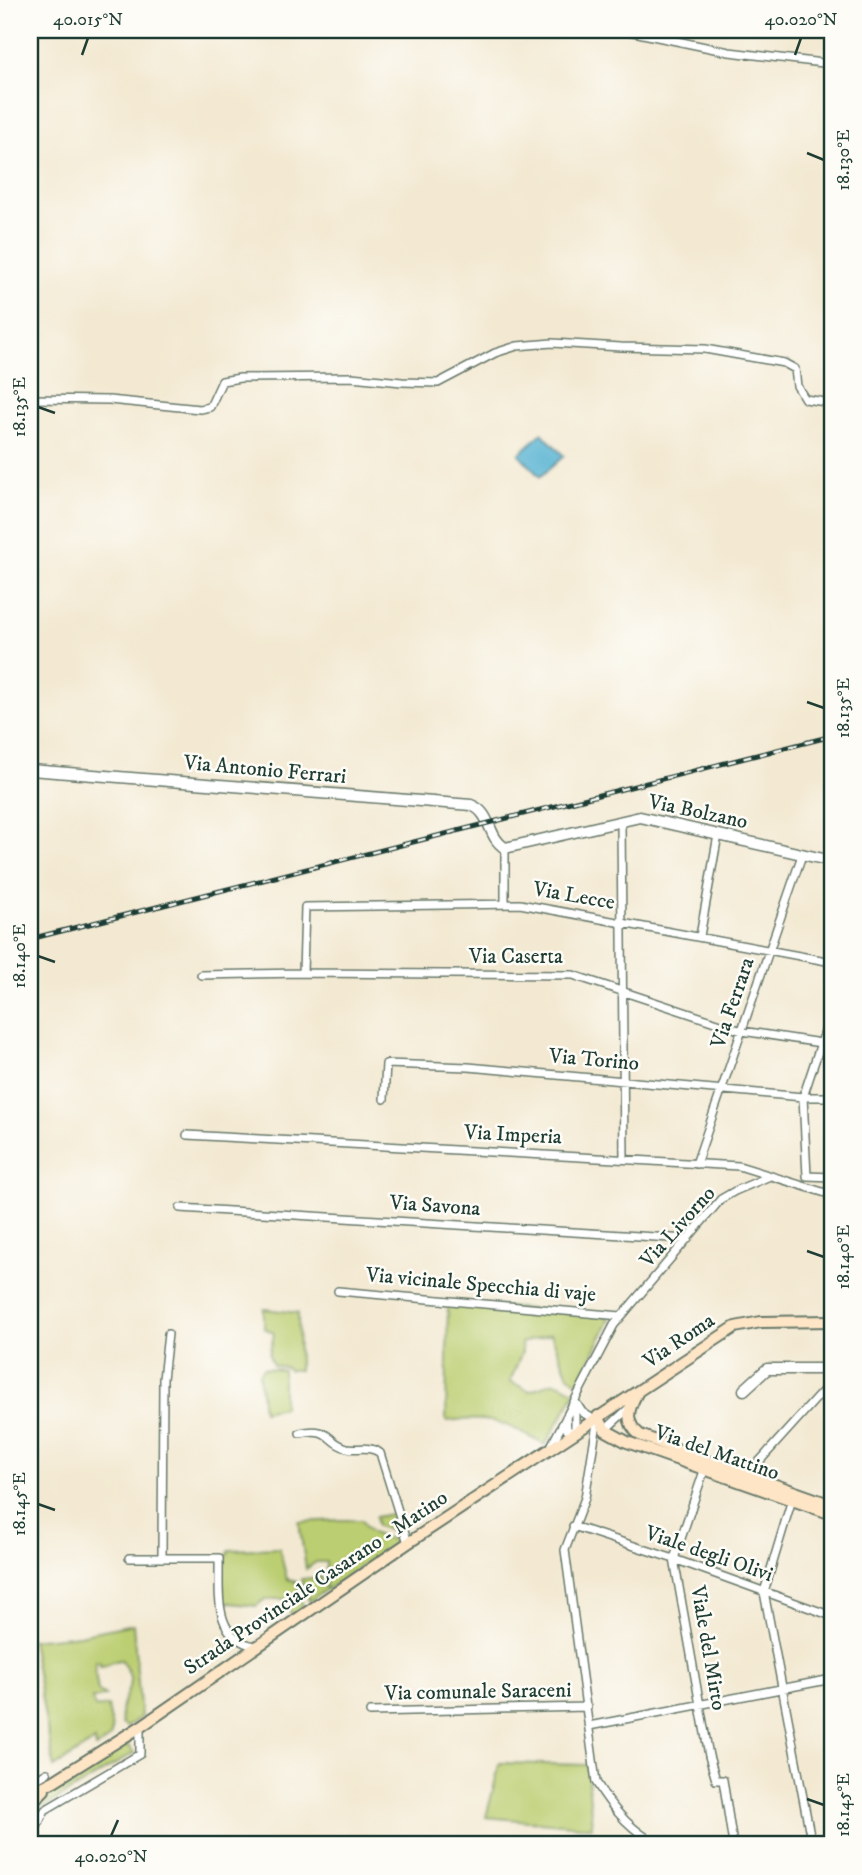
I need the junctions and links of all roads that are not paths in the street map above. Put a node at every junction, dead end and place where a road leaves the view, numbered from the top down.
1 (624, 30) edge
2 (832, 64) edge
3 (30, 399) edge
4 (832, 403) edge
5 (30, 770) edge
6 (621, 822) junction
7 (718, 835) junction
8 (505, 848) junction
9 (802, 855) junction
10 (832, 861) edge
11 (505, 902) junction
12 (622, 922) junction
13 (700, 936) junction
14 (769, 950) junction
15 (832, 962) edge
16 (303, 973) junction
17 (201, 975) dead end
18 (623, 991) junction
19 (832, 1010) edge
20 (830, 1022) edge
21 (741, 1031) junction
22 (821, 1043) junction
23 (624, 1080) junction
24 (722, 1089) junction
25 (803, 1097) junction
26 (832, 1097) edge
27 (384, 1099) dead end
28 (187, 1135) dead end
29 (624, 1159) junction
30 (696, 1164) junction
31 (771, 1176) junction
32 (832, 1177) edge
33 (832, 1195) edge
34 (180, 1208) dead end
35 (688, 1239) junction
36 (338, 1291) dead end
37 (621, 1316) junction
38 (832, 1321) edge
39 (168, 1334) dead end
40 (832, 1369) edge
41 (832, 1381) edge
42 (744, 1390) dead end
43 (636, 1393) junction
44 (575, 1400) junction
45 (630, 1408) junction
46 (566, 1416) junction
47 (595, 1418) junction
48 (605, 1430) junction
49 (575, 1432) junction
50 (300, 1433) dead end
51 (550, 1448) junction
52 (706, 1465) junction
53 (746, 1479) junction
54 (793, 1496) junction
55 (832, 1505) edge
56 (832, 1514) edge
57 (573, 1526) junction
58 (408, 1543) junction
59 (130, 1558) dead end
60 (162, 1558) junction
61 (674, 1559) junction
62 (764, 1591) junction
63 (832, 1616) edge
64 (255, 1646) junction
65 (832, 1679) edge
66 (782, 1689) junction
67 (700, 1705) junction
68 (587, 1707) junction
69 (370, 1712) dead end
70 (589, 1726) junction
71 (140, 1727) junction
72 (51, 1777) junction
73 (30, 1783) edge
74 (30, 1793) edge
75 (30, 1804) edge
76 (732, 1838) dead end
77 (30, 1842) edge
78 (660, 1845) edge
79 (812, 1845) edge

1 - 2 street
3 - 4 street
5 - 8 street, Via Antonio Ferrari
6 - 7 street, Via Bolzano
6 - 8 street, Via Bolzano
6 - 12 street
7 - 9 street, Via Bolzano
7 - 13 street
8 - 11 street
9 - 10 street, Via Bolzano
9 - 14 street, Via Ferrara
11 - 12 street, Via Lecce
11 - 16 street, Via Lecce
12 - 13 street, Via Lecce
12 - 18 street
13 - 14 street, Via Lecce
14 - 15 street, Via Lecce
14 - 21 street, Via Ferrara
16 - 17 street, Via Caserta
16 - 18 street, Via Caserta
18 - 21 street, Via Caserta
18 - 23 street
19 - 20 street
20 - 22 street
21 - 22 street, Via Caserta
21 - 24 street, Via Ferrara
22 - 25 street
23 - 24 street, Via Torino
23 - 27 street, Via Torino
23 - 29 street
24 - 25 street, Via Torino
24 - 30 street, Via Ferrara
25 - 26 street, Via Torino
25 - 32 street
28 - 29 street, Via Imperia
29 - 30 street, Via Imperia
30 - 31 street, Via Imperia
31 - 33 street, Via Imperia
31 - 35 street, Via Livorno
34 - 35 street, Via Savona
35 - 37 street, Via Livorno
36 - 37 street, Via vicinale Specchia di vaje
37 - 44 street, Via Livorno
38 - 43 main road, Via Roma
39 - 60 street
40 - 42 street
41 - 53 street
43 - 45 main road
43 - 47 main road, Via Roma
44 - 46 street, Via Livorno
44 - 47 street
44 - 49 street
45 - 48 street
45 - 52 main road, Via del Mattino
46 - 49 street
46 - 51 street, Via Livorno
47 - 48 main road
47 - 49 main road, Strada Provinciale Casarano - Matino
47 - 57 street
48 - 52 main road, Via del Mattino
49 - 51 main road, Strada Provinciale Casarano - Matino
50 - 58 street
51 - 58 main road, Strada Provinciale Casarano - Matino
52 - 53 main road, Via del Mattino
52 - 61 street, Viale del Mirto
53 - 54 main road, Via del Mattino
54 - 55 main road, Via del Mattino
54 - 56 main road, Via del Mattino
54 - 62 street
57 - 61 street, Viale degli Olivi
57 - 68 street
58 - 64 main road, Strada Provinciale Casarano - Matino
59 - 60 street
60 - 64 street
61 - 62 street, Viale degli Olivi
61 - 67 street, Viale del Mirto
62 - 63 street, Viale degli Olivi
62 - 66 street
64 - 71 main road, Strada Provinciale Casarano - Matino
65 - 66 street
66 - 67 street
66 - 79 street
67 - 70 street
67 - 76 street, Viale del Mirto
68 - 69 street, Via comunale Saraceni
68 - 70 street
70 - 78 street
71 - 72 main road, Strada Provinciale Casarano - Matino
71 - 77 street
72 - 73 street
72 - 74 main road, Strada Provinciale Casarano - Matino
72 - 75 main road, Strada Provinciale Casarano - Matino

